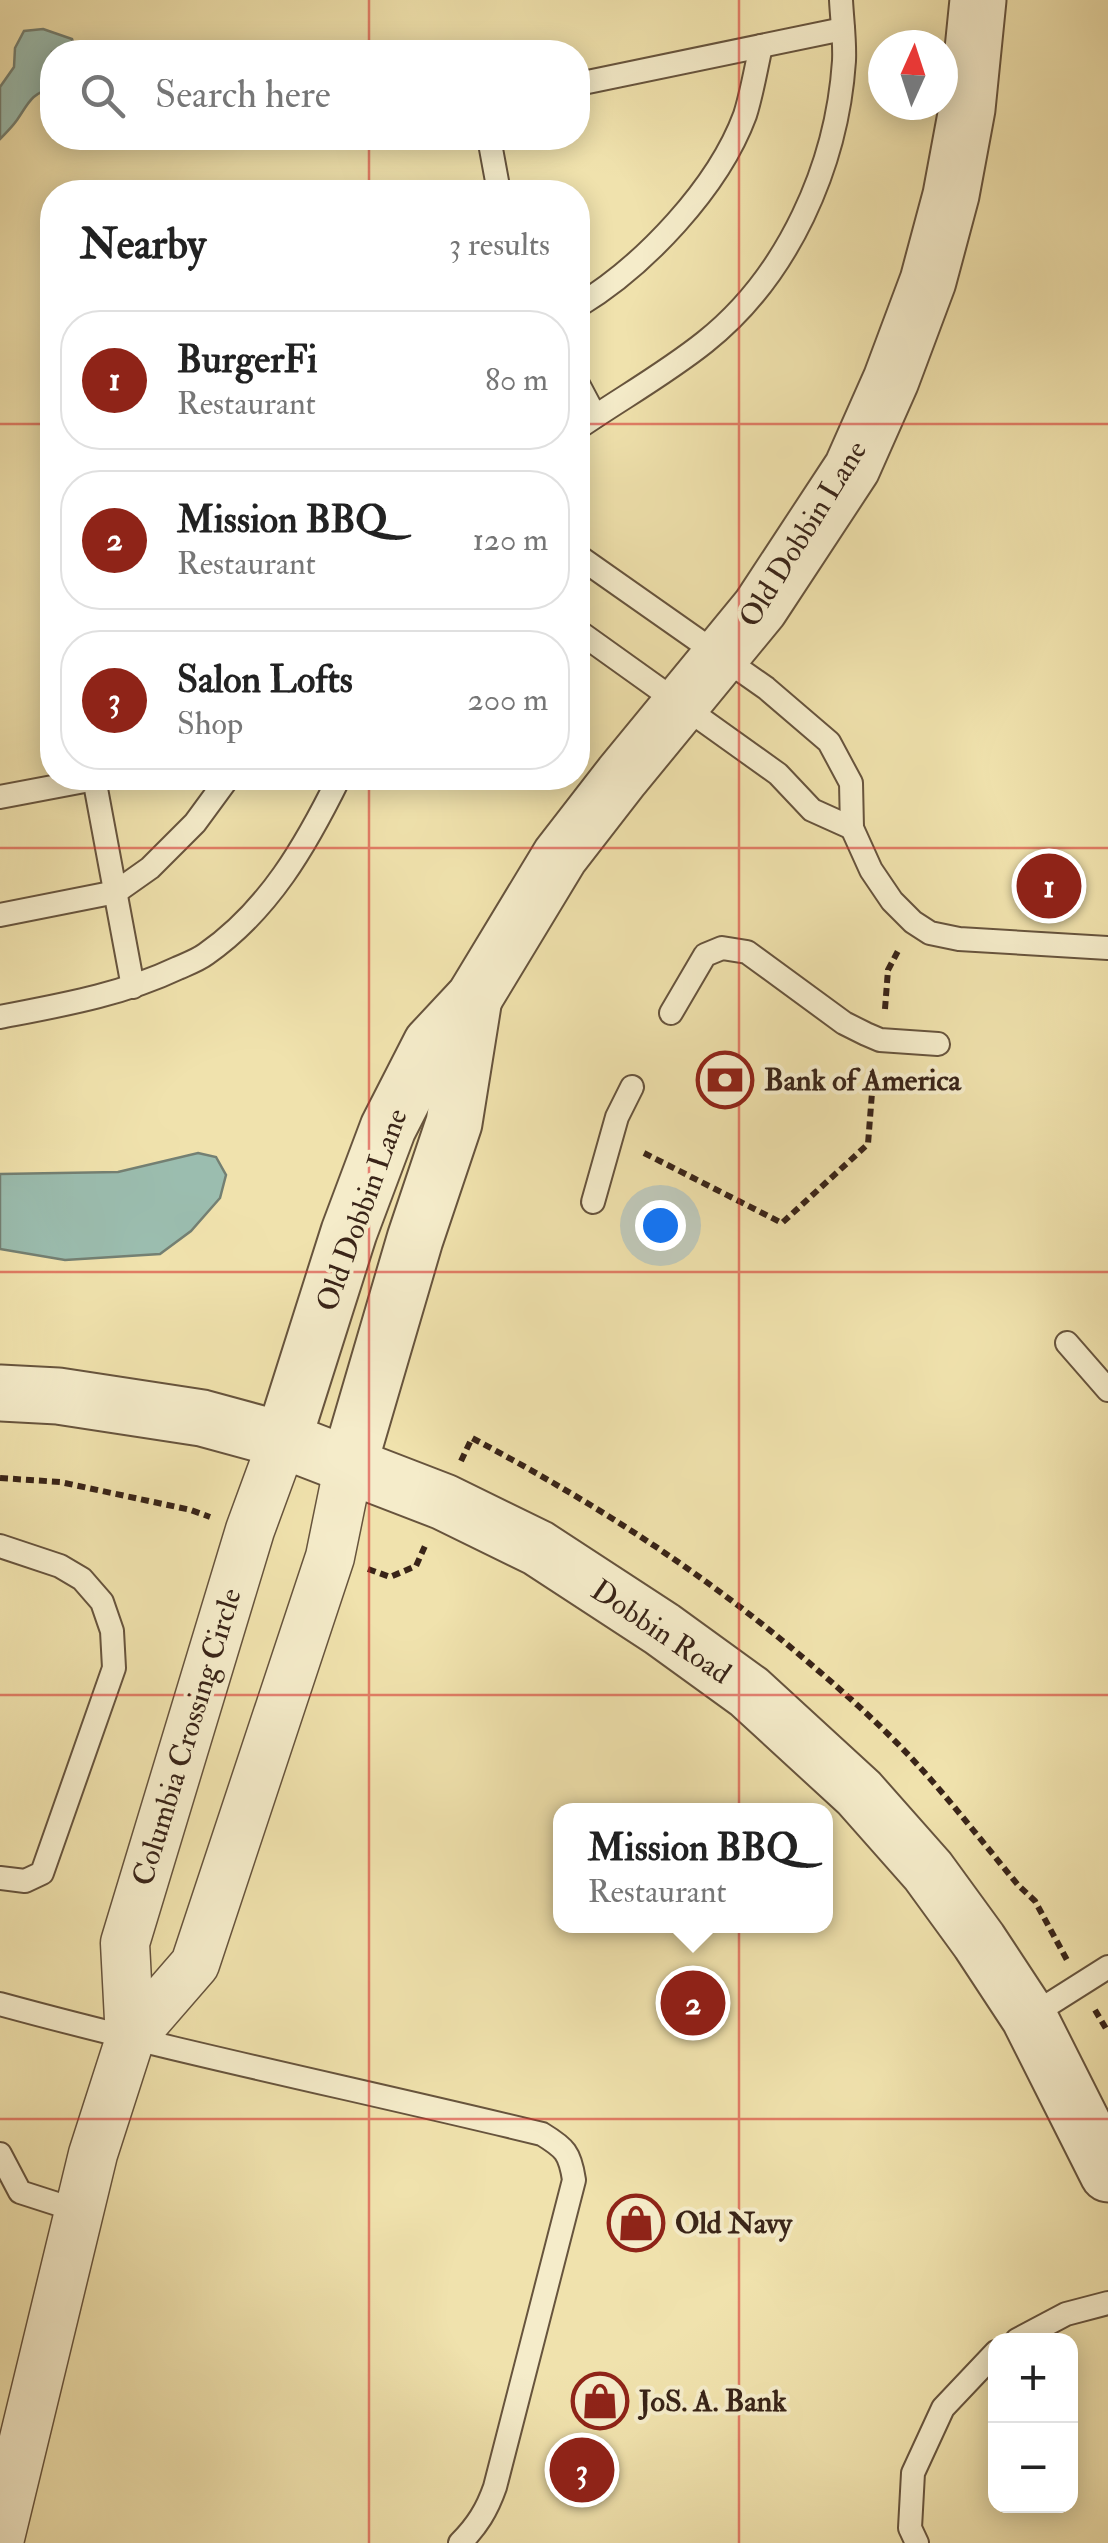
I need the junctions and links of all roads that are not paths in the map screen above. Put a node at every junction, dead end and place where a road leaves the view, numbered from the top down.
1 (840, 0) edge
2 (978, 0) edge
3 (842, 29) junction
4 (761, 46) junction
5 (590, 82) edge
6 (491, 150) edge
7 (497, 180) edge
8 (590, 299) edge
9 (590, 419) edge
10 (590, 564) edge
11 (590, 639) edge
12 (722, 656) junction
13 (682, 704) junction
14 (40, 789) edge
15 (96, 790) edge
16 (219, 790) edge
17 (333, 790) edge
18 (0, 797) edge
19 (852, 828) junction
20 (116, 892) junction
21 (0, 915) edge
22 (1108, 948) edge
23 (133, 987) junction
24 (474, 998) junction
25 (671, 1013) dead end
26 (0, 1017) edge
27 (938, 1044) dead end
28 (632, 1087) dead end
29 (593, 1202) dead end
30 (1067, 1343) dead end
31 (1108, 1390) edge
32 (0, 1393) edge
33 (282, 1440) junction
34 (349, 1464) junction
35 (0, 1546) edge
36 (0, 1878) edge
37 (1108, 1967) edge
38 (0, 2004) edge
39 (1029, 2016) junction
40 (130, 2040) junction
41 (0, 2154) edge
42 (1108, 2174) edge
43 (80, 2211) junction
44 (1108, 2303) edge
45 (1030, 2333) edge
46 (988, 2360) edge
47 (0, 2538) edge
48 (460, 2543) edge
49 (917, 2543) edge

1 - 3 lane
2 - 12 street, Old Dobbin Lane
3 - 4 lane
3 - 9 lane
4 - 5 lane
4 - 8 lane
6 - 7 lane
10 - 12 lane
11 - 13 lane
12 - 13 street, Old Dobbin Lane
12 - 19 lane
13 - 19 lane
13 - 24 street, Old Dobbin Lane
14 - 18 lane
15 - 20 lane
16 - 20 lane
17 - 23 lane
19 - 22 lane
20 - 21 lane
20 - 23 lane
23 - 26 lane
24 - 33 street, Old Dobbin Lane
24 - 34 street, Old Dobbin Lane
25 - 27 lane
28 - 29 lane
30 - 31 lane
32 - 33 street, Dobbin Road
33 - 34 street, Dobbin Road
33 - 40 street, Columbia Crossing Circle
34 - 39 street, Dobbin Road
34 - 40 street, Columbia Crossing Circle
35 - 36 lane
37 - 39 lane
38 - 40 lane
39 - 42 street, Dobbin Road
40 - 43 street, Columbia Crossing Circle
40 - 48 lane
41 - 43 lane
43 - 47 street, Columbia Crossing Circle
44 - 45 lane
46 - 49 lane

